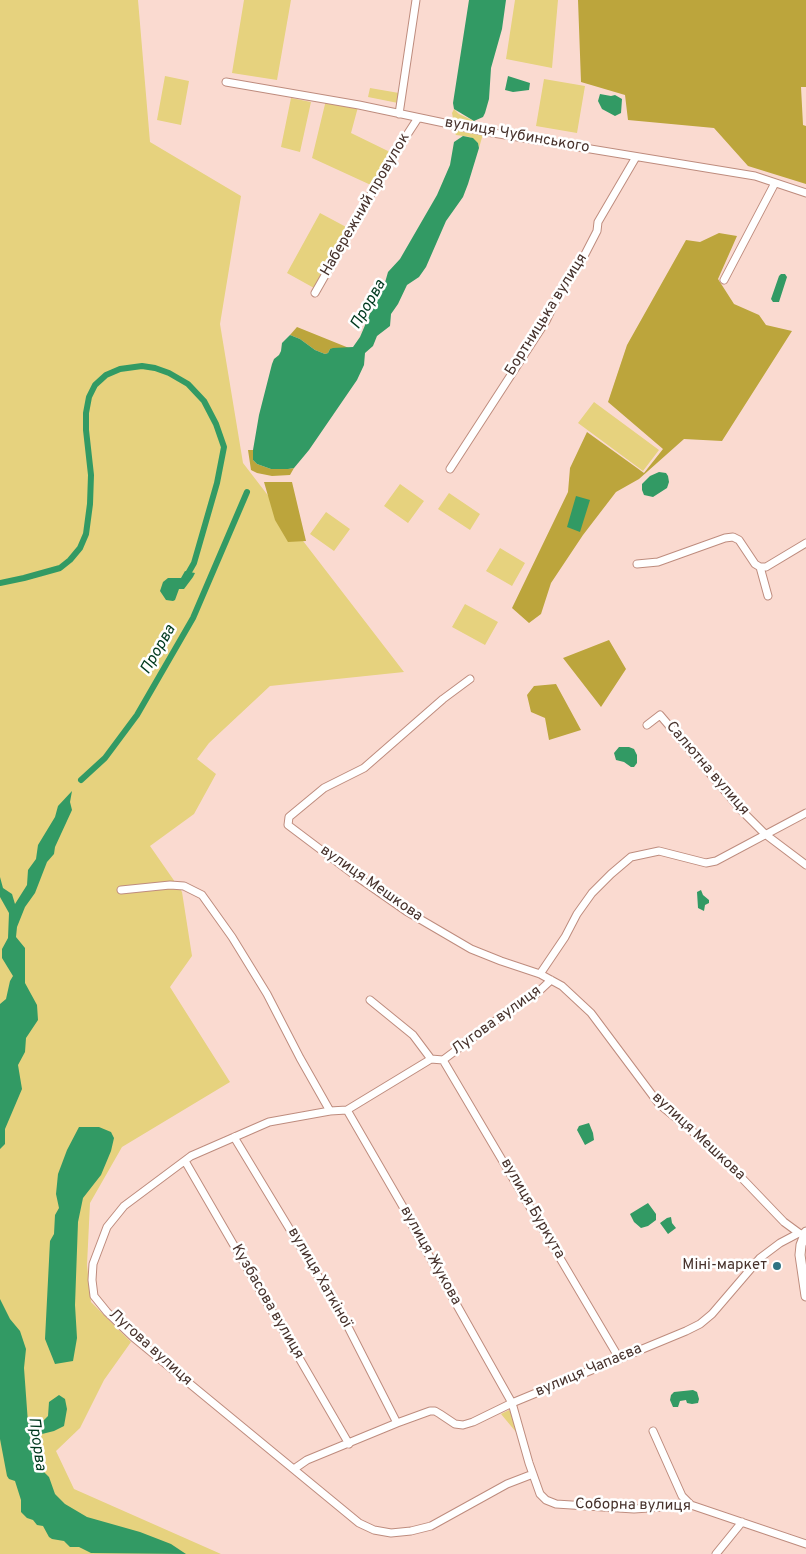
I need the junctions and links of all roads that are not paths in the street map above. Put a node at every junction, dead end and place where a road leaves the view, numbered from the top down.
1 (416, 0) edge
2 (226, 82) dead end
3 (399, 114) junction
4 (418, 118) junction
5 (636, 157) junction
6 (775, 183) junction
7 (806, 193) edge
8 (724, 280) dead end
9 (315, 293) dead end
10 (450, 469) dead end
11 (806, 543) edge
12 (637, 564) dead end
13 (760, 567) junction
14 (768, 596) dead end
15 (470, 679) dead end
16 (648, 725) dead end
17 (806, 814) edge
18 (765, 834) junction
19 (806, 864) edge
20 (121, 890) dead end
21 (540, 974) junction
22 (551, 980) junction
23 (370, 1000) dead end
24 (431, 1059) junction
25 (443, 1060) junction
26 (347, 1110) junction
27 (330, 1111) junction
28 (234, 1137) junction
29 (185, 1161) junction
30 (803, 1233) edge
31 (806, 1296) edge
32 (619, 1358) junction
33 (512, 1403) junction
34 (397, 1422) junction
35 (654, 1431) dead end
36 (349, 1444) junction
37 (294, 1469) junction
38 (532, 1474) junction
39 (691, 1505) junction
40 (742, 1522) junction
41 (806, 1544) edge
42 (716, 1554) edge

1 - 3 street
2 - 3 street, вулиця Чубинського
3 - 4 street, вулиця Чубинського
4 - 5 street, вулиця Чубинського
4 - 9 street, Набережний провулок
5 - 6 street, вулиця Чубинського
5 - 10 street, Бортницька вулиця
6 - 7 street, вулиця Чубинського
6 - 8 street
11 - 13 street
12 - 13 street
13 - 14 street
15 - 21 street, вулиця Мешкова
16 - 18 street, Салютна вулиця
17 - 18 street
18 - 19 street, Салютна вулиця
18 - 21 street
20 - 27 street
21 - 22 street, вулиця Мешкова
22 - 25 street, Лугова вулиця
22 - 30 street, вулиця Мешкова
23 - 24 street
24 - 25 street, Лугова вулиця
24 - 26 street, Лугова вулиця
25 - 32 street, вулиця Буркута
26 - 27 street, Лугова вулиця
26 - 33 street, вулиця Жукова
27 - 28 street, Лугова вулиця
28 - 29 street, Лугова вулиця
28 - 34 street, вулиця Хаткіної
29 - 36 street, Кузбасова вулиця
29 - 37 street, Лугова вулиця
30 - 31 street
30 - 32 street, вулиця Чапаєва
32 - 33 street, вулиця Чапаєва
33 - 34 street, вулиця Чапаєва
33 - 38 street, вулиця Жукова
34 - 36 street, вулиця Чапаєва
35 - 39 street
36 - 37 street, вулиця Чапаєва
37 - 38 street
38 - 39 street, Соборна вулиця
39 - 40 street, Соборна вулиця
40 - 41 street, Соборна вулиця
40 - 42 street

